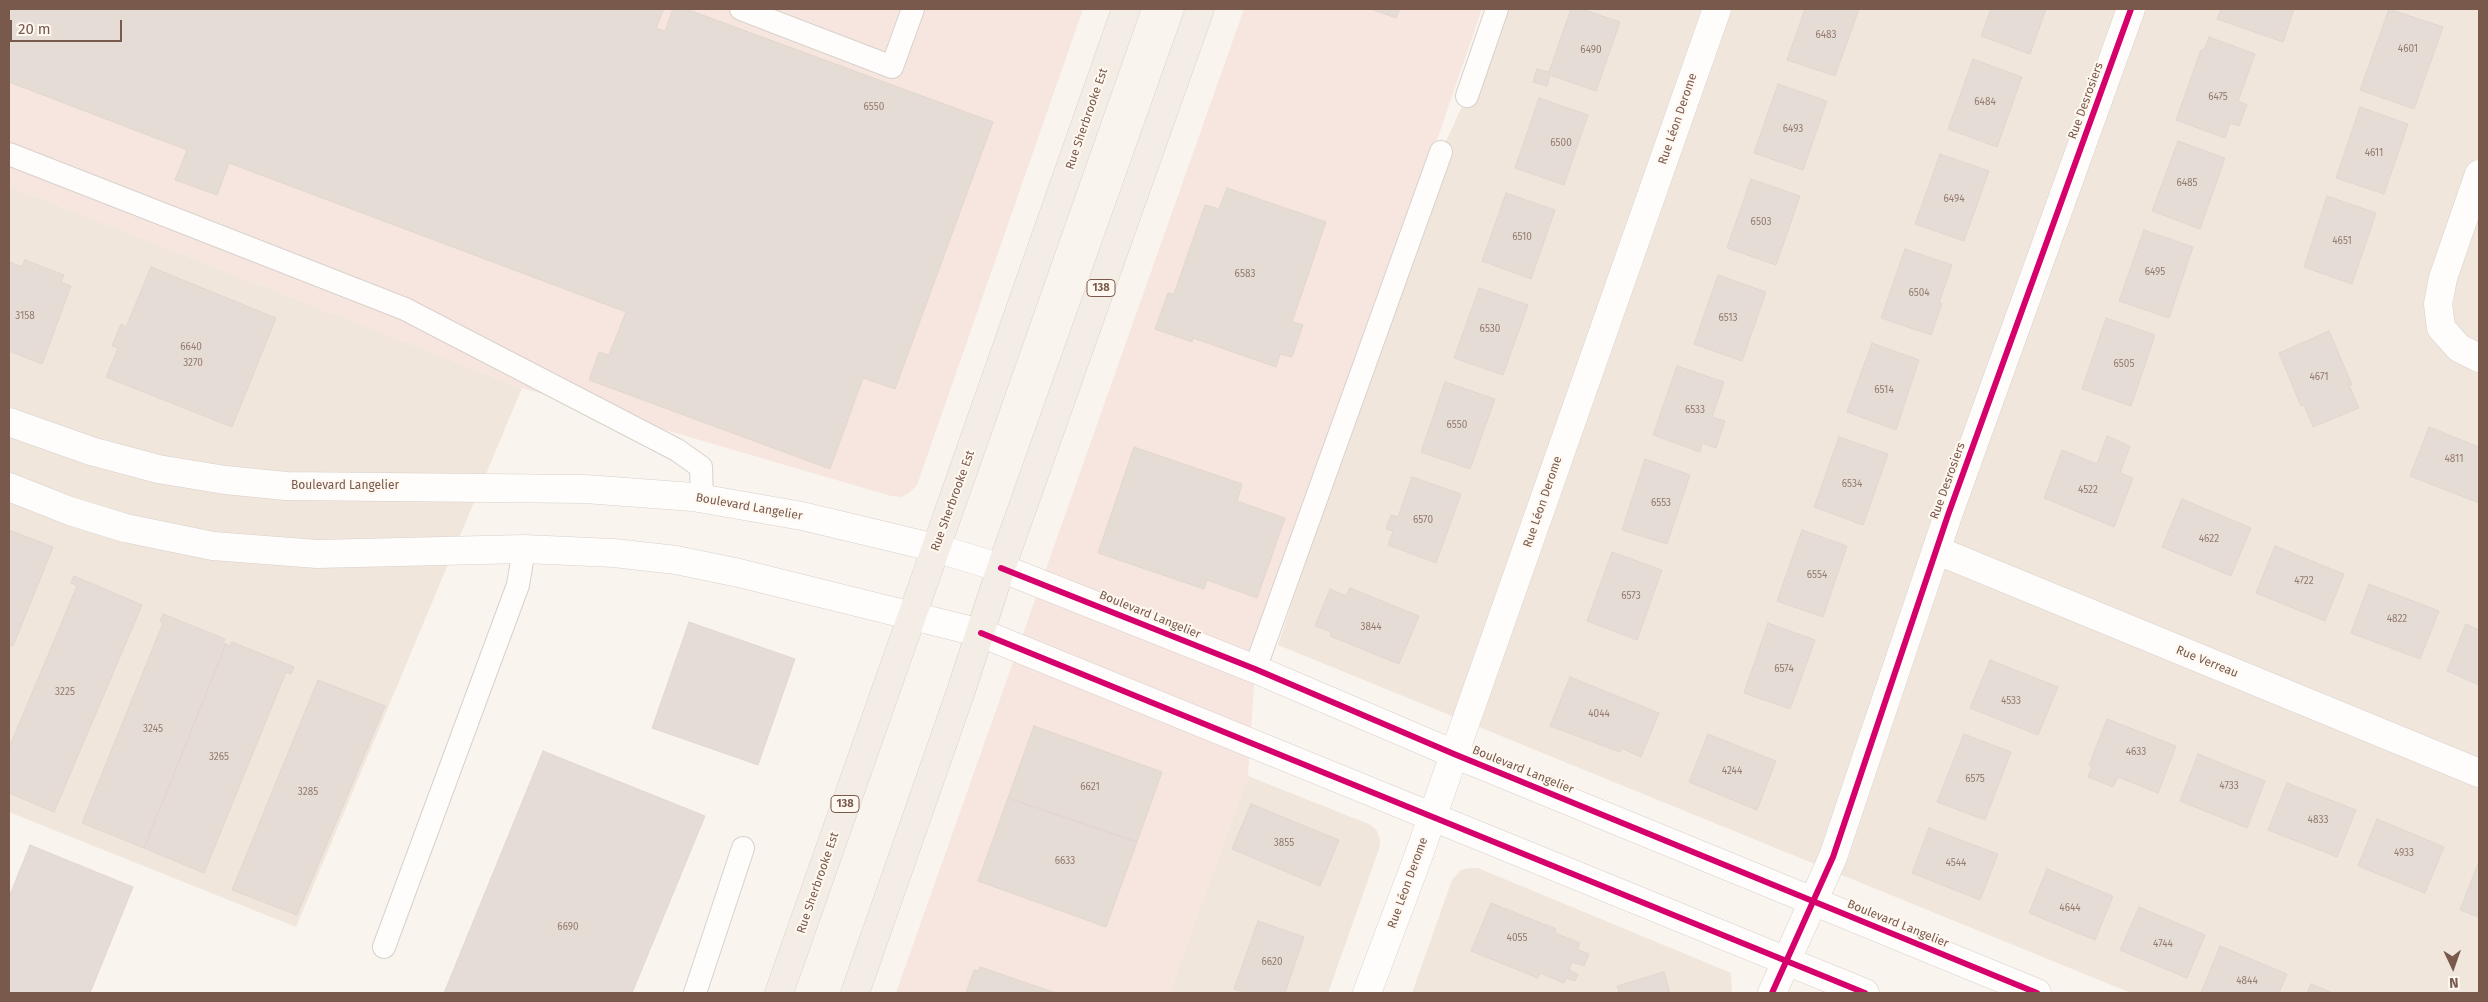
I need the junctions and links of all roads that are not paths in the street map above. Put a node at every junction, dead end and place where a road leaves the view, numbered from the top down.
1 (741, 9) edge
2 (914, 9) edge
3 (1126, 9) edge
4 (1200, 9) edge
5 (1497, 9) edge
6 (1717, 9) edge
7 (2131, 9) edge
8 (1467, 96) dead end
9 (1442, 152) dead end
10 (9, 154) edge
11 (2479, 174) edge
12 (2479, 358) edge
13 (9, 422) edge
14 (9, 487) edge
15 (702, 498) junction
16 (936, 548) junction
17 (524, 549) junction
18 (1936, 550) junction
19 (1001, 568) junction
20 (912, 615) junction
21 (980, 633) junction
22 (1255, 669) junction
23 (1454, 754) junction
24 (2479, 773) edge
25 (1432, 816) junction
26 (743, 848) dead end
27 (1813, 902) junction
28 (384, 947) dead end
29 (1787, 962) junction
30 (695, 993) edge
31 (779, 993) edge
32 (854, 993) edge
33 (1367, 993) edge
34 (1772, 993) edge
35 (1865, 993) edge
36 (2037, 993) edge

1 - 2 lane
3 - 16 main road, Rue Sherbrooke Est / 138
4 - 19 main road, 138
5 - 8 lane
6 - 23 main road, Rue Léon Derome
7 - 18 main road, Rue Desrosiers
9 - 22 lane
10 - 15 lane
11 - 12 main road
13 - 15 main road, Boulevard Langelier
14 - 17 main road
15 - 16 main road, Boulevard Langelier
16 - 19 main road, Boulevard Langelier
16 - 20 main road, Rue Sherbrooke Est / 138
17 - 20 main road
17 - 28 lane
18 - 24 main road, Rue Verreau
18 - 27 main road, Rue Desrosiers
19 - 21 main road, 138
19 - 22 main road, Boulevard Langelier
20 - 21 main road
20 - 31 main road, Rue Sherbrooke Est / 138
21 - 25 main road
21 - 32 main road, 138
22 - 23 main road, Boulevard Langelier
23 - 25 main road, Rue Léon Derome
23 - 27 main road, Boulevard Langelier
25 - 29 main road
25 - 33 main road, Rue Léon Derome
26 - 30 lane
27 - 29 main road, Rue Desrosiers
27 - 36 main road, Boulevard Langelier
29 - 34 main road, Rue Desrosiers
29 - 35 main road

